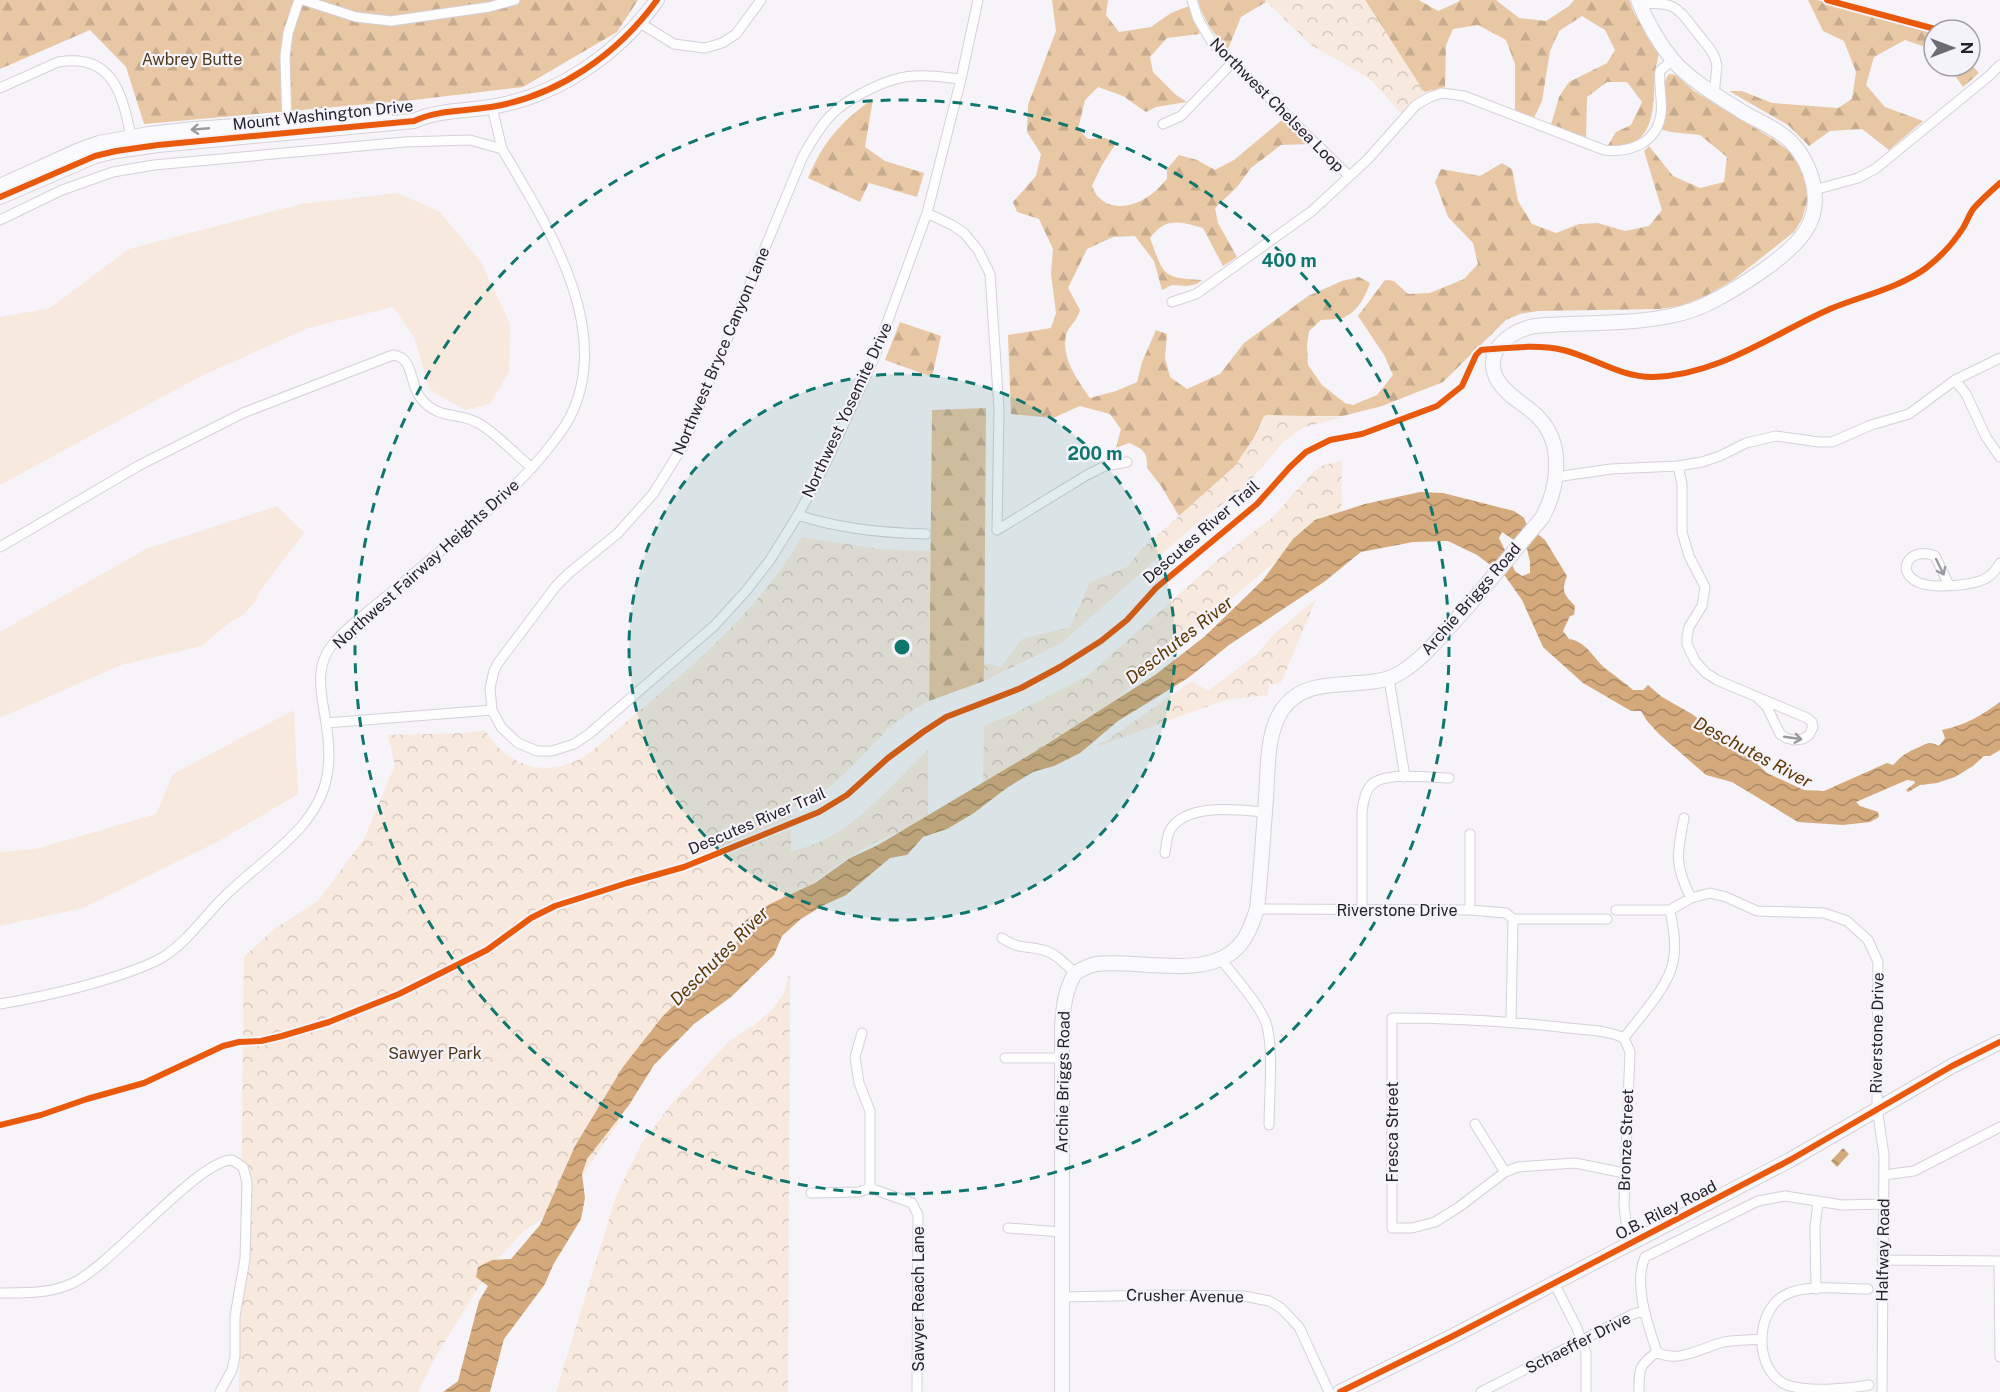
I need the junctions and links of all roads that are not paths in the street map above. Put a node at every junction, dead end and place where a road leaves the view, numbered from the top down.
1 (301, 0) edge
2 (515, 0) edge
3 (657, 0) edge
4 (761, 0) edge
5 (978, 0) edge
6 (1192, 0) edge
7 (1639, 2) edge
8 (640, 23) junction
9 (1672, 60) junction
10 (1233, 62) junction
11 (2000, 65) edge
12 (961, 79) junction
13 (0, 88) edge
14 (1714, 94) junction
15 (492, 107) junction
16 (1163, 124) dead end
17 (287, 128) junction
18 (132, 143) junction
19 (502, 149) junction
20 (1349, 176) junction
21 (0, 186) edge
22 (1814, 190) junction
23 (0, 197) edge
24 (927, 213) junction
25 (0, 220) edge
26 (1172, 302) dead end
27 (2000, 358) edge
28 (1955, 380) junction
29 (2000, 457) edge
30 (1127, 462) dead end
31 (1678, 466) junction
32 (531, 468) junction
33 (1556, 477) junction
34 (798, 515) junction
35 (926, 534) dead end
36 (0, 547) edge
37 (2000, 563) edge
38 (1948, 585) junction
39 (1389, 679) junction
40 (1757, 697) junction
41 (492, 710) junction
42 (326, 723) junction
43 (1405, 777) junction
44 (1449, 778) dead end
45 (1265, 812) junction
46 (1684, 818) dead end
47 (1470, 834) dead end
48 (1165, 853) dead end
49 (1691, 898) junction
50 (1257, 909) junction
51 (1362, 910) junction
52 (1470, 910) junction
53 (1616, 910) dead end
54 (1670, 910) junction
55 (1513, 919) junction
56 (1607, 919) dead end
57 (1002, 938) dead end
58 (1221, 959) junction
59 (1075, 973) junction
60 (0, 1004) edge
61 (1511, 1022) junction
62 (862, 1033) dead end
63 (1624, 1038) junction
64 (2000, 1042) edge
65 (1005, 1058) dead end
66 (1062, 1058) junction
67 (1877, 1108) junction
68 (1474, 1124) dead end
69 (1269, 1125) dead end
70 (2000, 1128) edge
71 (1505, 1172) junction
72 (1624, 1173) junction
73 (1884, 1175) junction
74 (870, 1188) junction
75 (812, 1193) dead end
76 (1818, 1202) junction
77 (1884, 1204) junction
78 (1008, 1228) dead end
79 (1062, 1232) junction
80 (1636, 1240) junction
81 (1882, 1260) junction
82 (2000, 1261) edge
83 (1554, 1283) junction
84 (1816, 1289) junction
85 (1868, 1289) dead end
86 (0, 1293) edge
87 (1062, 1297) junction
88 (1644, 1311) junction
89 (1762, 1339) junction
90 (1581, 1340) junction
91 (1657, 1352) junction
92 (2000, 1357) edge
93 (1869, 1384) dead end
94 (1802, 1390) edge
95 (1344, 1391) edge
96 (220, 1392) edge
97 (917, 1392) edge
98 (1062, 1392) edge
99 (1329, 1392) edge
100 (1481, 1392) edge
101 (1586, 1392) edge
102 (1639, 1392) edge
103 (1882, 1392) edge

1 - 2 street
1 - 17 street
3 - 8 street, Mount Washington Drive
4 - 8 street
5 - 12 street, Northwest Yosemite Drive
6 - 10 street, Northwest Chelsea Loop
7 - 9 street, Archie Briggs Road
7 - 14 street
8 - 15 street, Mount Washington Drive
9 - 14 street, Archie Briggs Road
9 - 20 street
10 - 16 street
10 - 20 street, Northwest Chelsea Loop
11 - 22 street
12 - 24 street, Northwest Yosemite Drive
12 - 41 street, Northwest Bryce Canyon Lane
13 - 18 street
14 - 22 street, Archie Briggs Road
15 - 17 street, Mount Washington Drive
15 - 19 street, Northwest Fairway Heights Drive
17 - 18 street, Mount Washington Drive
18 - 21 street, Mount Washington Drive
18 - 23 street, Mount Washington Drive
19 - 25 street
19 - 32 street, Northwest Fairway Heights Drive
20 - 26 street
22 - 33 street, Archie Briggs Road
24 - 30 street
24 - 34 street, Northwest Yosemite Drive
27 - 28 street
28 - 29 street
28 - 31 street
31 - 33 street
31 - 40 street
32 - 36 street
32 - 42 street, Northwest Fairway Heights Drive
33 - 39 street, Archie Briggs Road
34 - 35 street
34 - 41 street, Northwest Yosemite Drive
37 - 38 street
38 -> 38 street
39 - 43 street
39 - 45 street, Archie Briggs Road
40 -> 40 street
41 - 42 street
42 - 60 street, Northwest Fairway Heights Drive
43 - 44 street
43 - 51 street
45 - 48 street
45 - 50 street, Archie Briggs Road
46 - 49 street
47 - 52 street
49 - 54 street, Riverstone Drive
49 - 67 street, Riverstone Drive
50 - 51 street, Riverstone Drive
50 - 58 street, Archie Briggs Road
51 - 52 street, Riverstone Drive
52 - 55 street, Riverstone Drive
53 - 54 street, Riverstone Drive
54 - 63 street
55 - 56 street, Riverstone Drive
55 - 61 street
57 - 59 street
58 - 59 street
58 - 69 street
59 - 66 street, Archie Briggs Road
61 - 63 street, Fresca Street
61 - 71 street, Fresca Street
62 - 74 street
63 - 72 street, Bronze Street
64 - 67 street, O.B. Riley Road
65 - 66 street
66 - 79 street, Archie Briggs Road
67 - 73 street, Halfway Road
67 - 80 street, O.B. Riley Road
68 - 71 street
70 - 73 street
71 - 72 street, Fresca Street
72 - 80 street, Bronze Street
73 - 77 street, Halfway Road
74 - 75 street, Sawyer Reach Lane
74 - 97 street, Sawyer Reach Lane
76 - 77 street
76 - 84 street
76 - 88 street
77 - 81 street, Halfway Road
78 - 79 street
79 - 87 street, Archie Briggs Road
80 - 83 street, O.B. Riley Road
81 - 82 street
81 - 103 street, Halfway Road
82 - 92 street
83 - 90 street
83 - 95 street, O.B. Riley Road
84 - 85 street
84 - 89 street
86 - 96 street
87 - 98 street, Archie Briggs Road
87 - 99 street, Crusher Avenue
88 - 90 street, Schaeffer Drive
88 - 91 street
89 - 91 street
89 - 94 street
90 - 100 street, Schaeffer Drive
90 - 101 street
91 - 102 street
93 - 94 street

